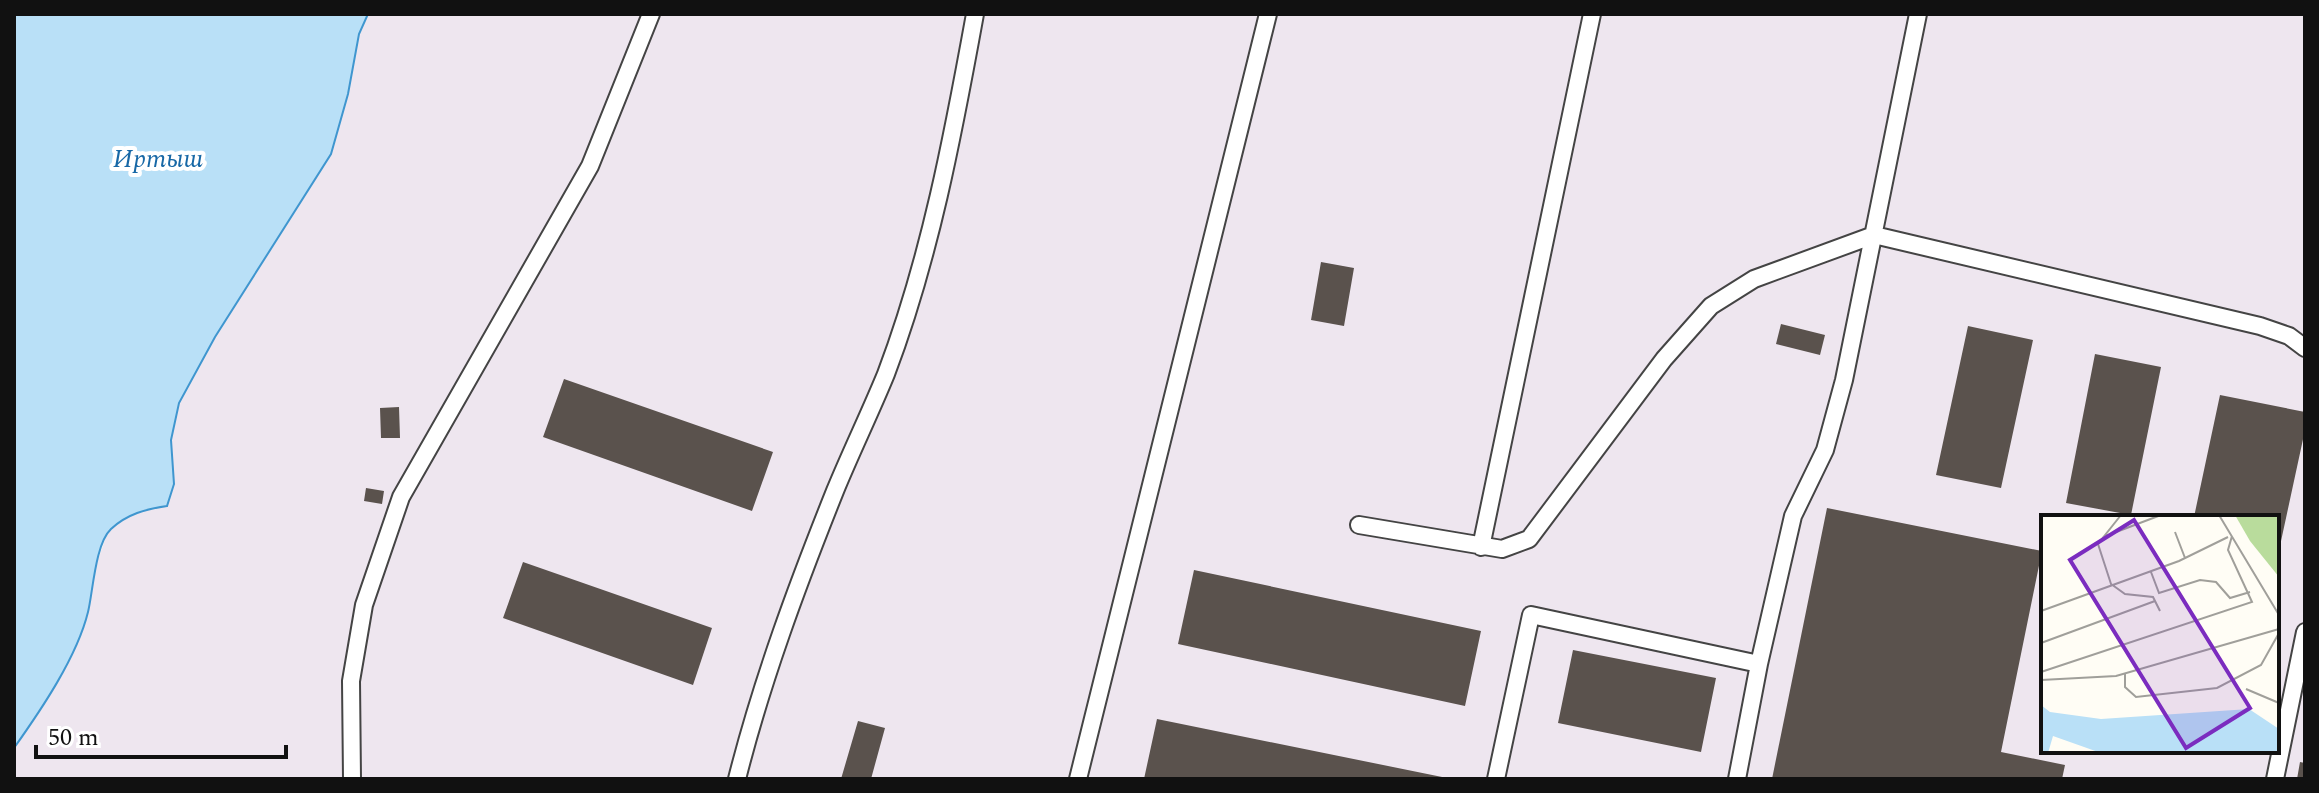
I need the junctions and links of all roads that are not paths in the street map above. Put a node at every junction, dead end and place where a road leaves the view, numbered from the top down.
1 (651, 14) edge
2 (975, 14) edge
3 (1268, 14) edge
4 (1592, 14) edge
5 (1918, 14) edge
6 (1874, 235) junction
7 (2305, 348) edge
8 (1359, 525) dead end
9 (1481, 547) junction
10 (2305, 632) edge
11 (1759, 664) junction
12 (352, 779) edge
13 (737, 779) edge
14 (1078, 779) edge
15 (1496, 779) edge
16 (1737, 779) edge
17 (2275, 779) edge

1 - 12 lane
2 - 13 lane
3 - 14 lane
4 - 9 lane
5 - 6 lane
6 - 7 lane
6 - 9 lane
6 - 11 lane
8 - 9 lane
10 - 17 lane
11 - 15 lane
11 - 16 lane

